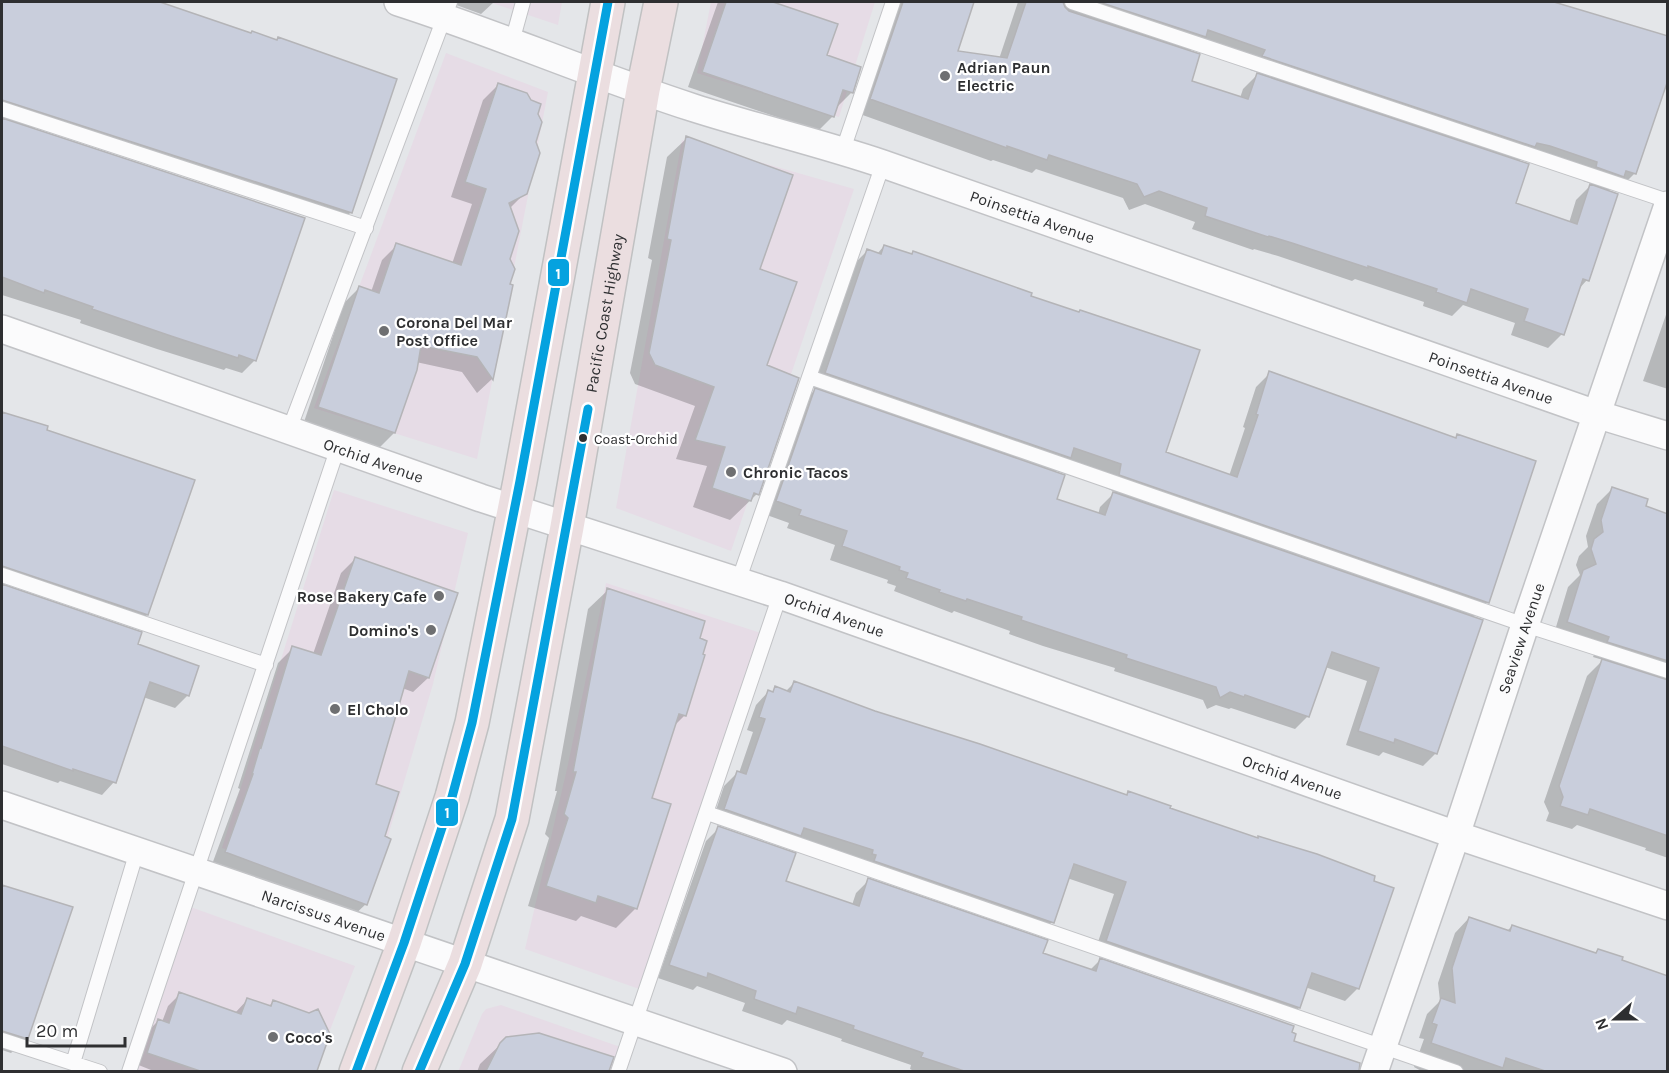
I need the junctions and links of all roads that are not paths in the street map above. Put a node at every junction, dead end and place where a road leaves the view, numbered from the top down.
1 (398, 2) edge
2 (523, 2) edge
3 (608, 2) edge
4 (661, 2) edge
5 (893, 2) edge
6 (1072, 2) edge
7 (448, 9) edge
8 (512, 42) junction
9 (595, 73) junction
10 (643, 90) junction
11 (2, 109) edge
12 (843, 150) junction
13 (883, 164) junction
14 (1668, 203) edge
15 (366, 228) junction
16 (2, 329) edge
17 (809, 377) junction
18 (1596, 414) junction
19 (289, 430) junction
20 (1668, 436) edge
21 (338, 447) junction
22 (515, 509) junction
23 (567, 527) junction
24 (2, 575) edge
25 (738, 582) junction
26 (780, 595) junction
27 (1524, 625) junction
28 (266, 665) junction
29 (1668, 671) edge
30 (2, 805) edge
31 (706, 813) junction
32 (1456, 835) junction
33 (137, 851) junction
34 (196, 872) junction
35 (1668, 906) edge
36 (404, 943) junction
37 (465, 964) junction
38 (635, 1022) junction
39 (2, 1040) edge
40 (1378, 1059) edge
41 (73, 1063) junction
42 (100, 1071) edge
43 (129, 1071) edge
44 (356, 1071) edge
45 (419, 1071) edge
46 (618, 1071) edge
47 (783, 1071) edge
48 (1456, 1071) edge

1 - 7 street, Poinsettia Avenue
2 - 8 lane
3 - 9 highway
4 - 10 highway, Pacific Coast Highway
5 - 12 lane
6 - 14 lane
7 - 8 street, Poinsettia Avenue
7 - 15 lane
8 - 9 street, Poinsettia Avenue
9 - 10 street, Poinsettia Avenue
9 - 22 highway
10 - 12 street, Poinsettia Avenue
10 - 23 highway, Pacific Coast Highway
11 - 15 lane
12 - 13 street, Poinsettia Avenue
13 - 17 lane
13 - 18 street, Poinsettia Avenue
14 - 18 street, Seaview Avenue
15 - 19 lane
16 - 19 street, Orchid Avenue
17 - 25 lane
17 - 27 lane
18 - 20 street, Poinsettia Avenue
18 - 27 street, Seaview Avenue
19 - 21 street, Orchid Avenue
21 - 22 street, Orchid Avenue
21 - 28 lane
22 - 23 street, Orchid Avenue
22 - 36 highway
23 - 25 street, Orchid Avenue
23 - 37 highway, Pacific Coast Highway
24 - 28 lane
25 - 26 street, Orchid Avenue
26 - 31 lane
26 - 32 street, Orchid Avenue
27 - 29 lane
27 - 32 street, Seaview Avenue
28 - 34 lane
30 - 33 street, Narcissus Avenue
31 - 38 lane
31 - 40 lane
32 - 35 street, Orchid Avenue
32 - 40 street, Seaview Avenue
33 - 34 street, Narcissus Avenue
33 - 41 lane
34 - 36 street, Narcissus Avenue
34 - 43 lane
36 - 37 street, Narcissus Avenue
36 - 44 highway
37 - 38 street, Narcissus Avenue
37 - 45 highway, Pacific Coast Highway
38 - 46 lane
38 - 47 street, Narcissus Avenue
39 - 41 lane
40 - 48 lane
41 - 42 lane

